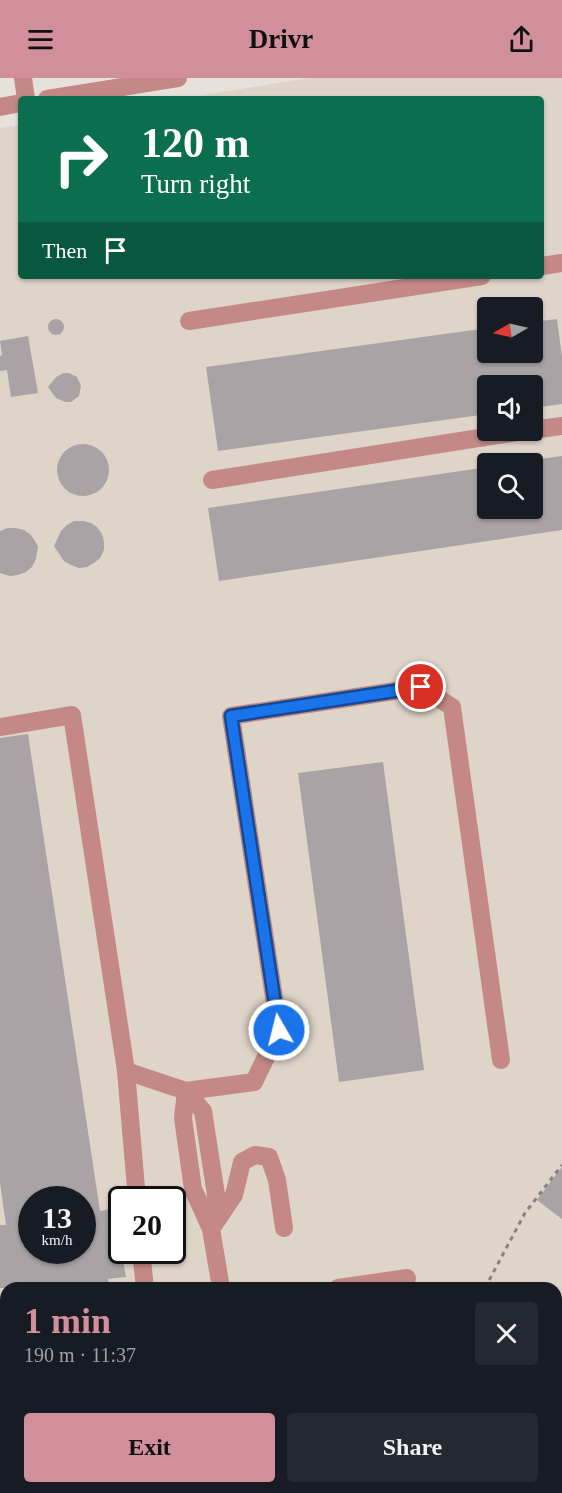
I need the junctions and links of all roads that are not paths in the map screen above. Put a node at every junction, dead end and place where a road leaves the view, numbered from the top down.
1 (23, 78) edge
2 (178, 78) edge
3 (26, 96) edge
4 (65, 96) edge
5 (18, 104) edge
6 (0, 107) edge
7 (561, 263) edge
8 (544, 266) edge
9 (462, 279) edge
10 (189, 321) dead end
11 (562, 426) edge
12 (543, 428) edge
13 (477, 438) edge
14 (212, 480) dead end
15 (0, 727) edge
16 (501, 1060) dead end
17 (126, 1071) junction
18 (186, 1091) junction
19 (136, 1186) edge
20 (284, 1228) dead end
21 (211, 1229) junction
22 (142, 1264) edge
23 (407, 1278) dead end
24 (144, 1282) edge
25 (220, 1282) edge
26 (379, 1282) edge

1 - 3 street
2 - 4 street
5 - 6 street
7 - 8 street
9 - 10 street
11 - 12 street
13 - 14 street
15 - 17 street
16 - 18 street
17 - 18 street
17 - 19 street
18 - 21 street
20 - 21 street
21 - 25 street
22 - 24 street
23 - 26 street

